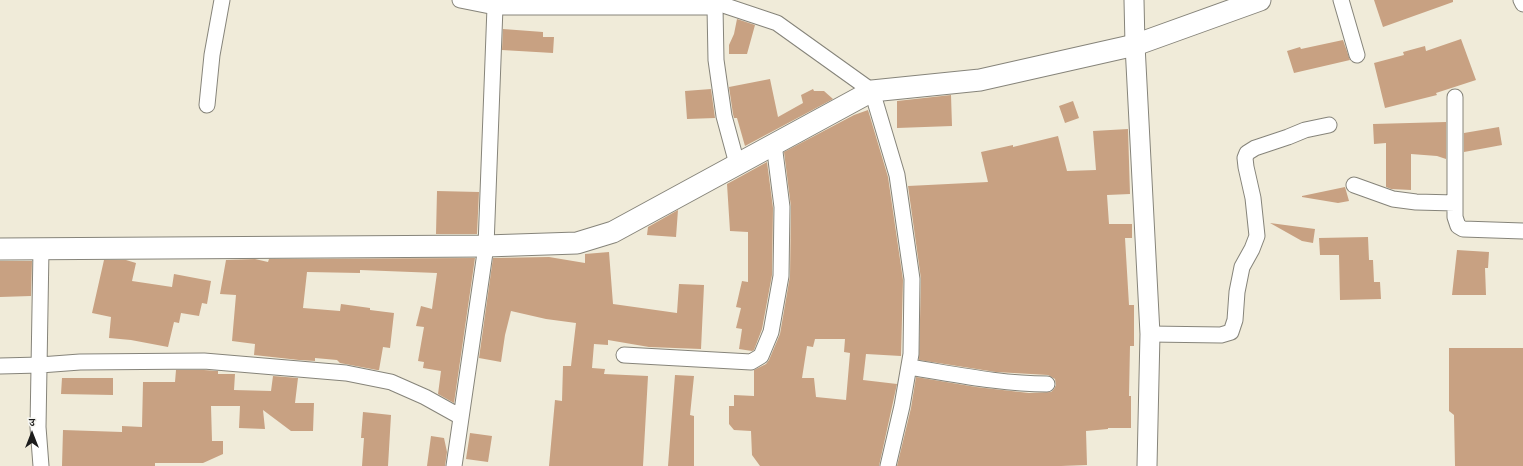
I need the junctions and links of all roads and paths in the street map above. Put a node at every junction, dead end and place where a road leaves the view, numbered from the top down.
1 (222, 0) edge
2 (460, 0) edge
3 (1134, 0) edge
4 (1260, 0) edge
5 (1341, 0) edge
6 (1522, 0) edge
7 (720, 4) edge
8 (1523, 4) edge
9 (495, 7) junction
10 (1134, 45) junction
11 (1357, 55) dead end
12 (872, 90) junction
13 (1455, 97) dead end
14 (207, 105) dead end
15 (1329, 125) dead end
16 (774, 144) junction
17 (737, 164) junction
18 (1354, 185) dead end
19 (1455, 203) junction
20 (1523, 231) edge
21 (486, 246) junction
22 (0, 249) edge
23 (41, 249) junction
24 (1150, 334) junction
25 (624, 355) dead end
26 (40, 365) junction
27 (0, 366) edge
28 (909, 367) junction
29 (1047, 384) dead end
30 (461, 417) junction
31 (41, 466) edge
32 (454, 466) edge
33 (888, 466) edge
34 (1148, 466) edge

1 - 14 street
2 - 9 street
3 - 10 street
4 - 10 main road
5 - 11 street
6 - 8 street
7 - 9 street
7 - 12 street
7 - 17 street
9 - 21 street
10 - 12 main road
10 - 24 street
12 - 16 main road
12 - 28 street
13 - 19 street
15 - 24 street
16 - 17 main road
16 - 25 street
17 - 21 main road
18 - 19 street
19 - 20 street
21 - 23 main road
21 - 30 street
22 - 23 main road
23 - 26 street
24 - 34 street
26 - 27 street
26 - 30 street
26 - 31 street
28 - 29 street
28 - 33 street
30 - 32 street

